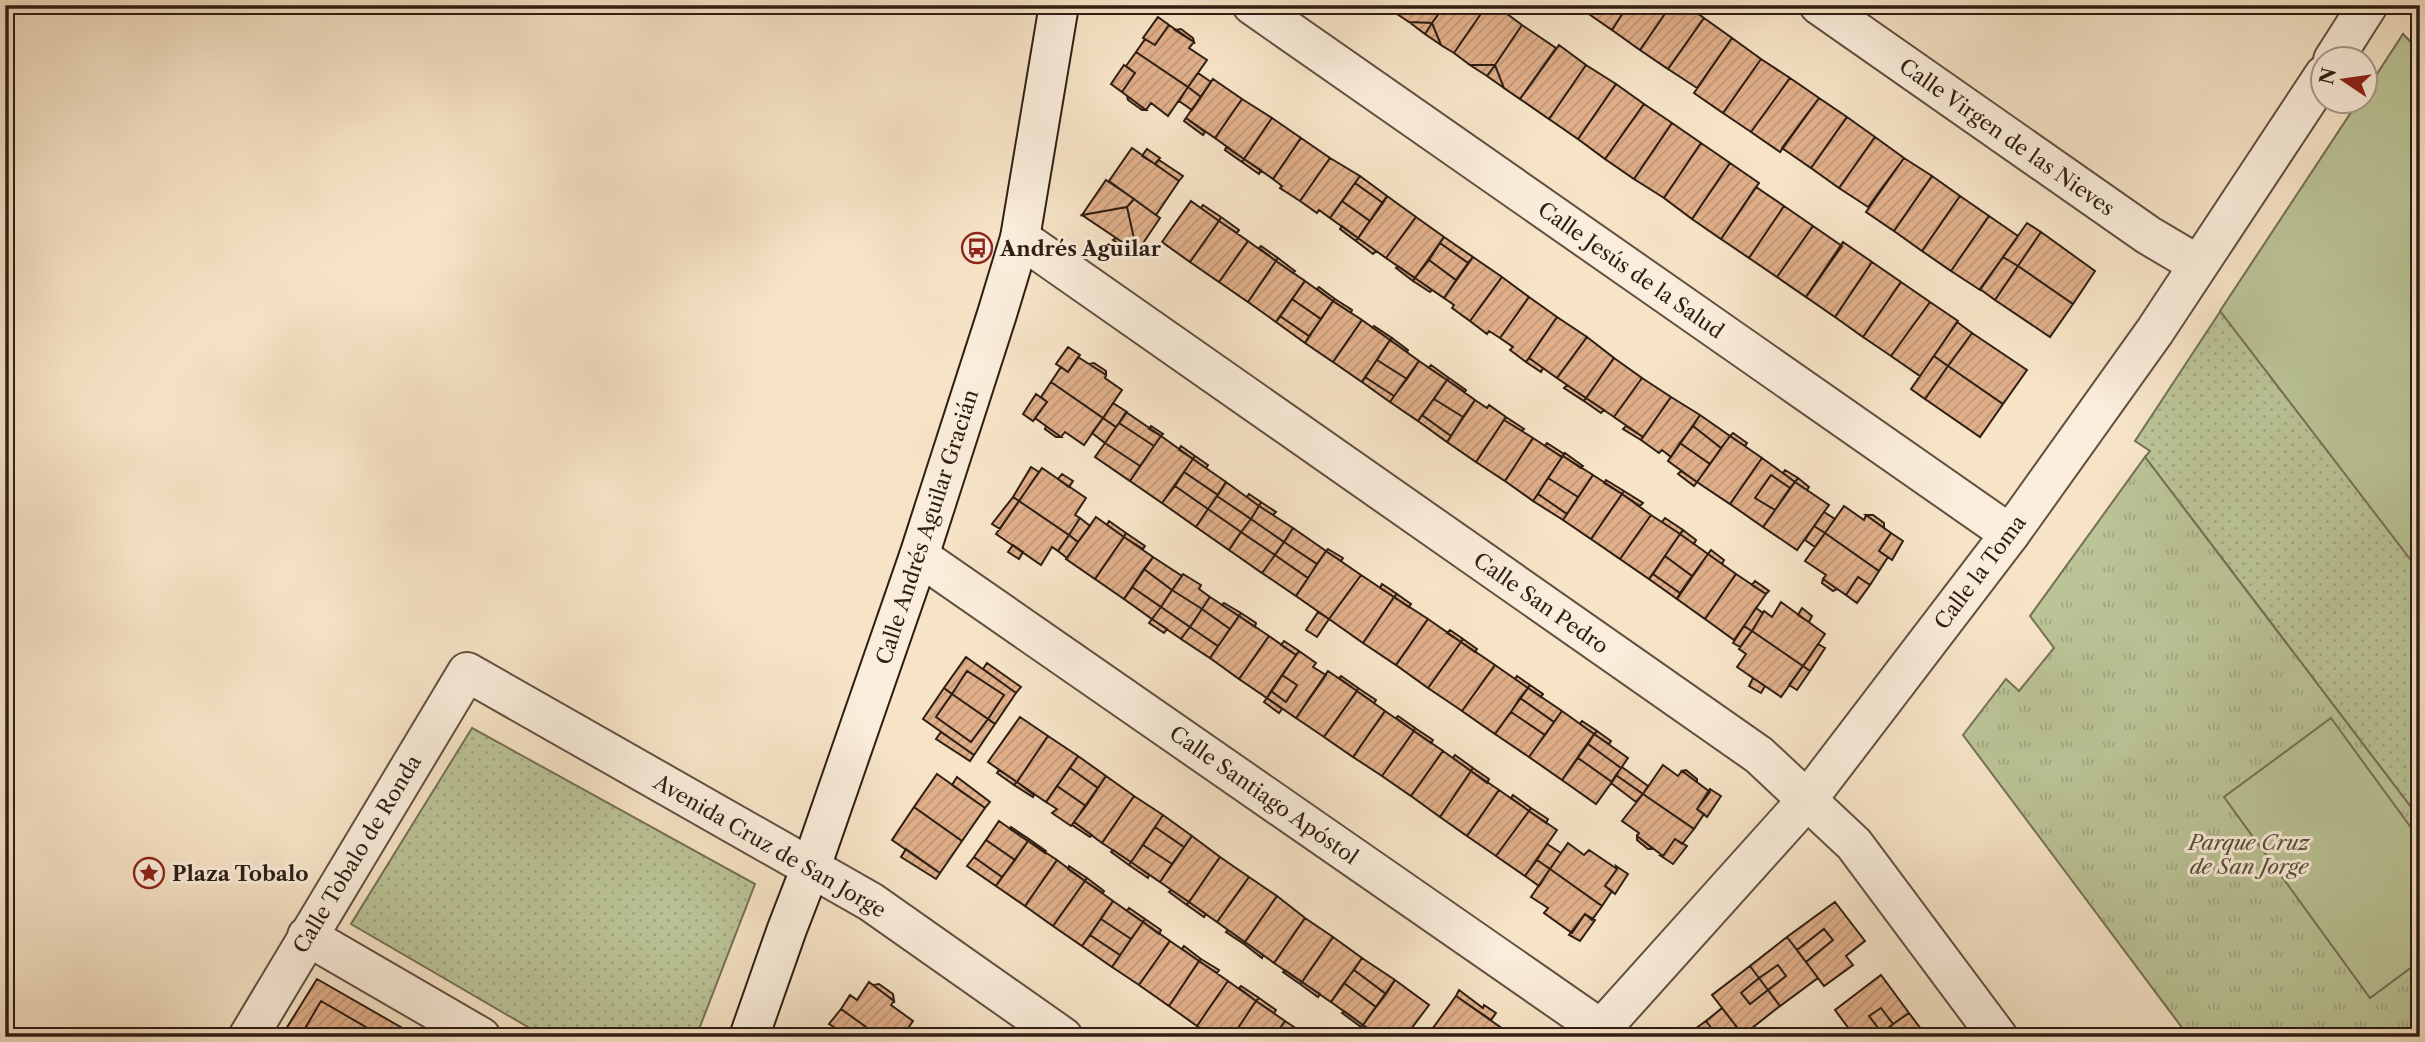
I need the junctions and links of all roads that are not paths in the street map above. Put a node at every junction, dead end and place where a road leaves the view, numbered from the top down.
1 (1059, 5) edge
2 (1252, 5) edge
3 (1819, 5) edge
4 (2368, 5) edge
5 (2342, 46) edge
6 (2310, 94) edge
7 (1020, 238) junction
8 (2197, 264) junction
9 (2010, 534) junction
10 (919, 556) junction
11 (467, 672) joint
12 (1807, 800) junction
13 (811, 867) junction
14 (307, 936) junction
15 (1600, 1034) edge
16 (248, 1037) edge
17 (481, 1037) edge
18 (748, 1037) edge
19 (1063, 1037) edge
20 (1998, 1037) edge

1 - 7 street, Calle Andrés Aguilar Gracián
2 - 9 street, Calle Jesús de la Salud
3 - 8 street, Calle Virgen de las Nieves
4 - 5 street
6 - 8 street, Calle la Toma
7 - 10 street, Calle Andrés Aguilar Gracián
7 - 12 street, Calle San Pedro
8 - 9 street, Calle la Toma
9 - 12 street, Calle la Toma
10 - 13 street, Calle Andrés Aguilar Gracián
10 - 15 street, Calle Santiago Apóstol
11 - 13 street, Avenida Cruz de San Jorge
11 - 14 street, Calle Tobalo de Ronda
12 - 15 street, Calle la Toma
12 - 20 street, Calle San Pedro
13 - 18 street, Calle Andrés Aguilar Gracián
13 - 19 street, Avenida Cruz de San Jorge
14 - 16 street, Calle Tobalo de Ronda
14 - 17 street

